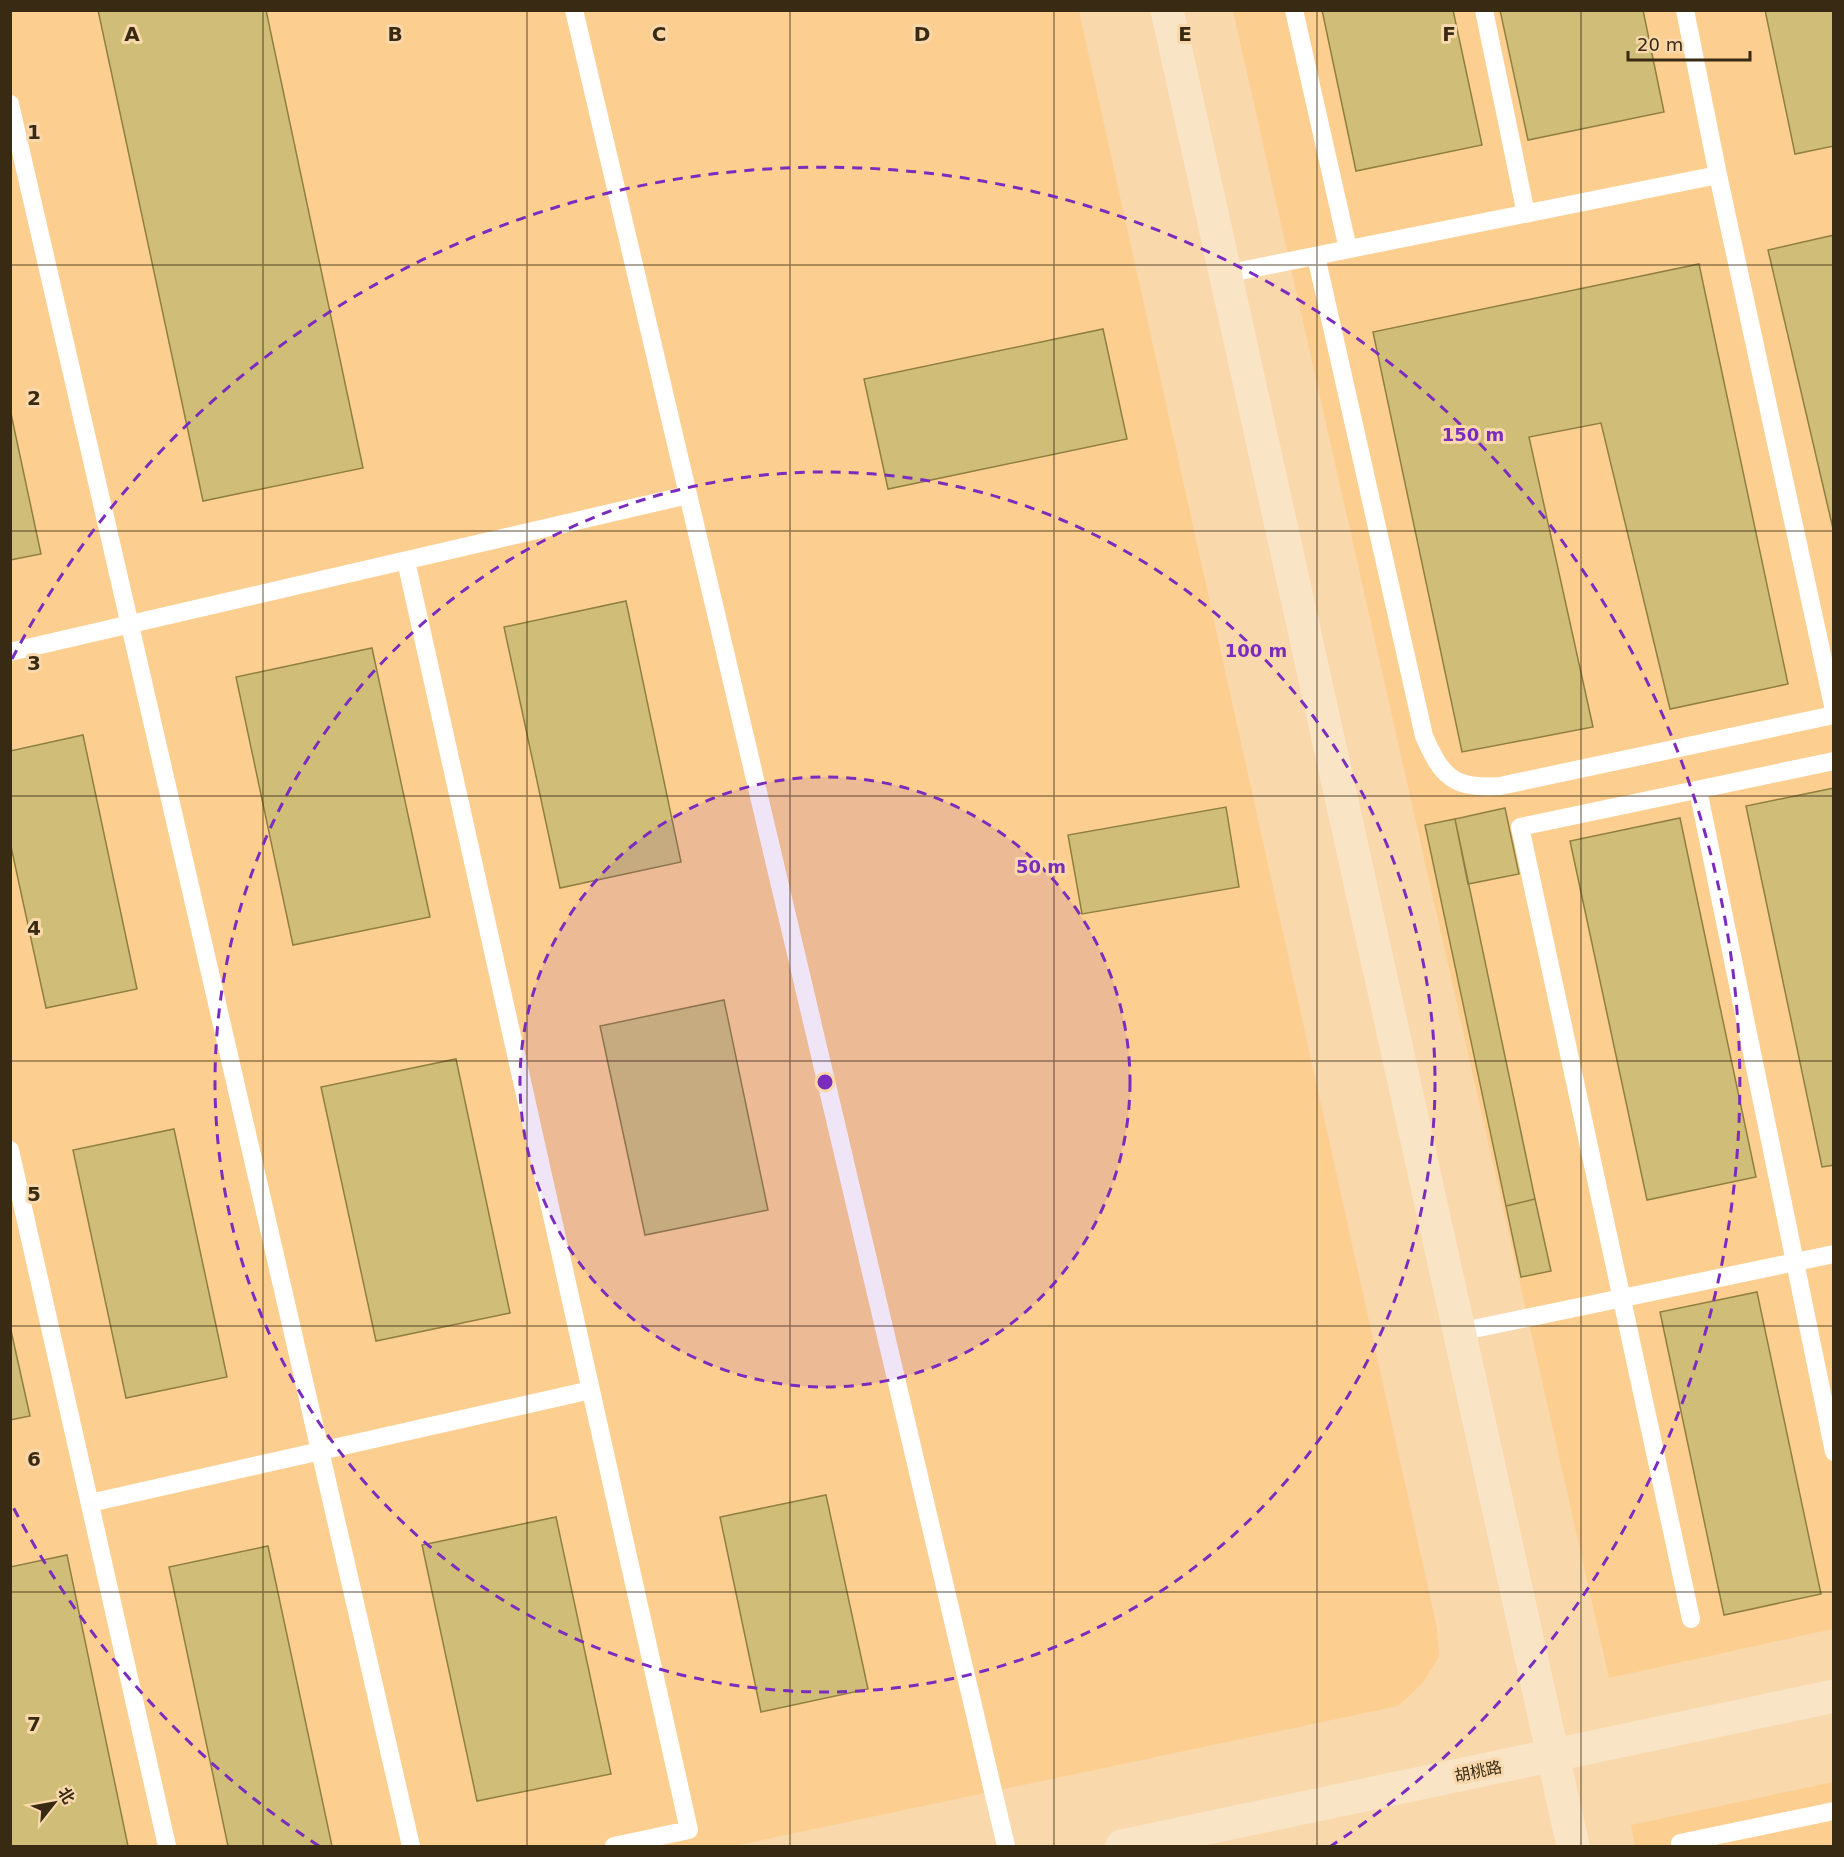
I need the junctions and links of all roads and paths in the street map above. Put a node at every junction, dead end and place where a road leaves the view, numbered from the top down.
1 (574, 10) edge
2 (1167, 10) edge
3 (1294, 10) edge
4 (1484, 10) edge
5 (1685, 10) edge
6 (10, 104) edge
7 (1718, 175) junction
8 (1526, 214) junction
9 (1348, 249) junction
10 (1316, 256) junction
11 (1225, 274) junction
12 (688, 495) junction
13 (406, 561) junction
14 (130, 625) junction
15 (10, 652) edge
16 (1833, 712) edge
17 (1833, 761) edge
18 (1698, 790) junction
19 (10, 1150) edge
20 (1833, 1254) edge
21 (1795, 1262) junction
22 (1622, 1298) junction
23 (1459, 1332) junction
24 (591, 1390) junction
25 (320, 1450) junction
26 (1833, 1452) edge
27 (90, 1503) junction
28 (1691, 1619) dead end
29 (1833, 1696) edge
30 (1553, 1756) junction
31 (1833, 1811) edge
32 (167, 1846) edge
33 (411, 1846) edge
34 (614, 1846) edge
35 (1006, 1846) edge
36 (1122, 1846) edge
37 (1573, 1846) edge
38 (1680, 1846) edge

1 - 12 lane
2 - 11 street
3 - 9 lane
4 - 8 lane
5 - 7 lane
6 - 14 lane
7 - 8 lane
7 - 16 lane
8 - 9 lane
9 - 10 lane
10 - 11 lane
10 - 16 lane
11 - 23 street
12 - 13 lane
12 - 35 lane
13 - 14 lane
13 - 24 lane
14 - 15 lane
14 - 25 lane
17 - 18 lane
18 - 21 lane
18 - 22 lane
19 - 27 lane
20 - 21 lane
21 - 22 lane
21 - 26 lane
22 - 23 lane
22 - 28 lane
23 - 30 street
24 - 25 lane
24 - 34 lane
25 - 27 lane
25 - 33 lane
27 - 32 lane
29 - 30 street, 胡桃路
30 - 36 street, 胡桃路
30 - 37 street
31 - 38 lane

